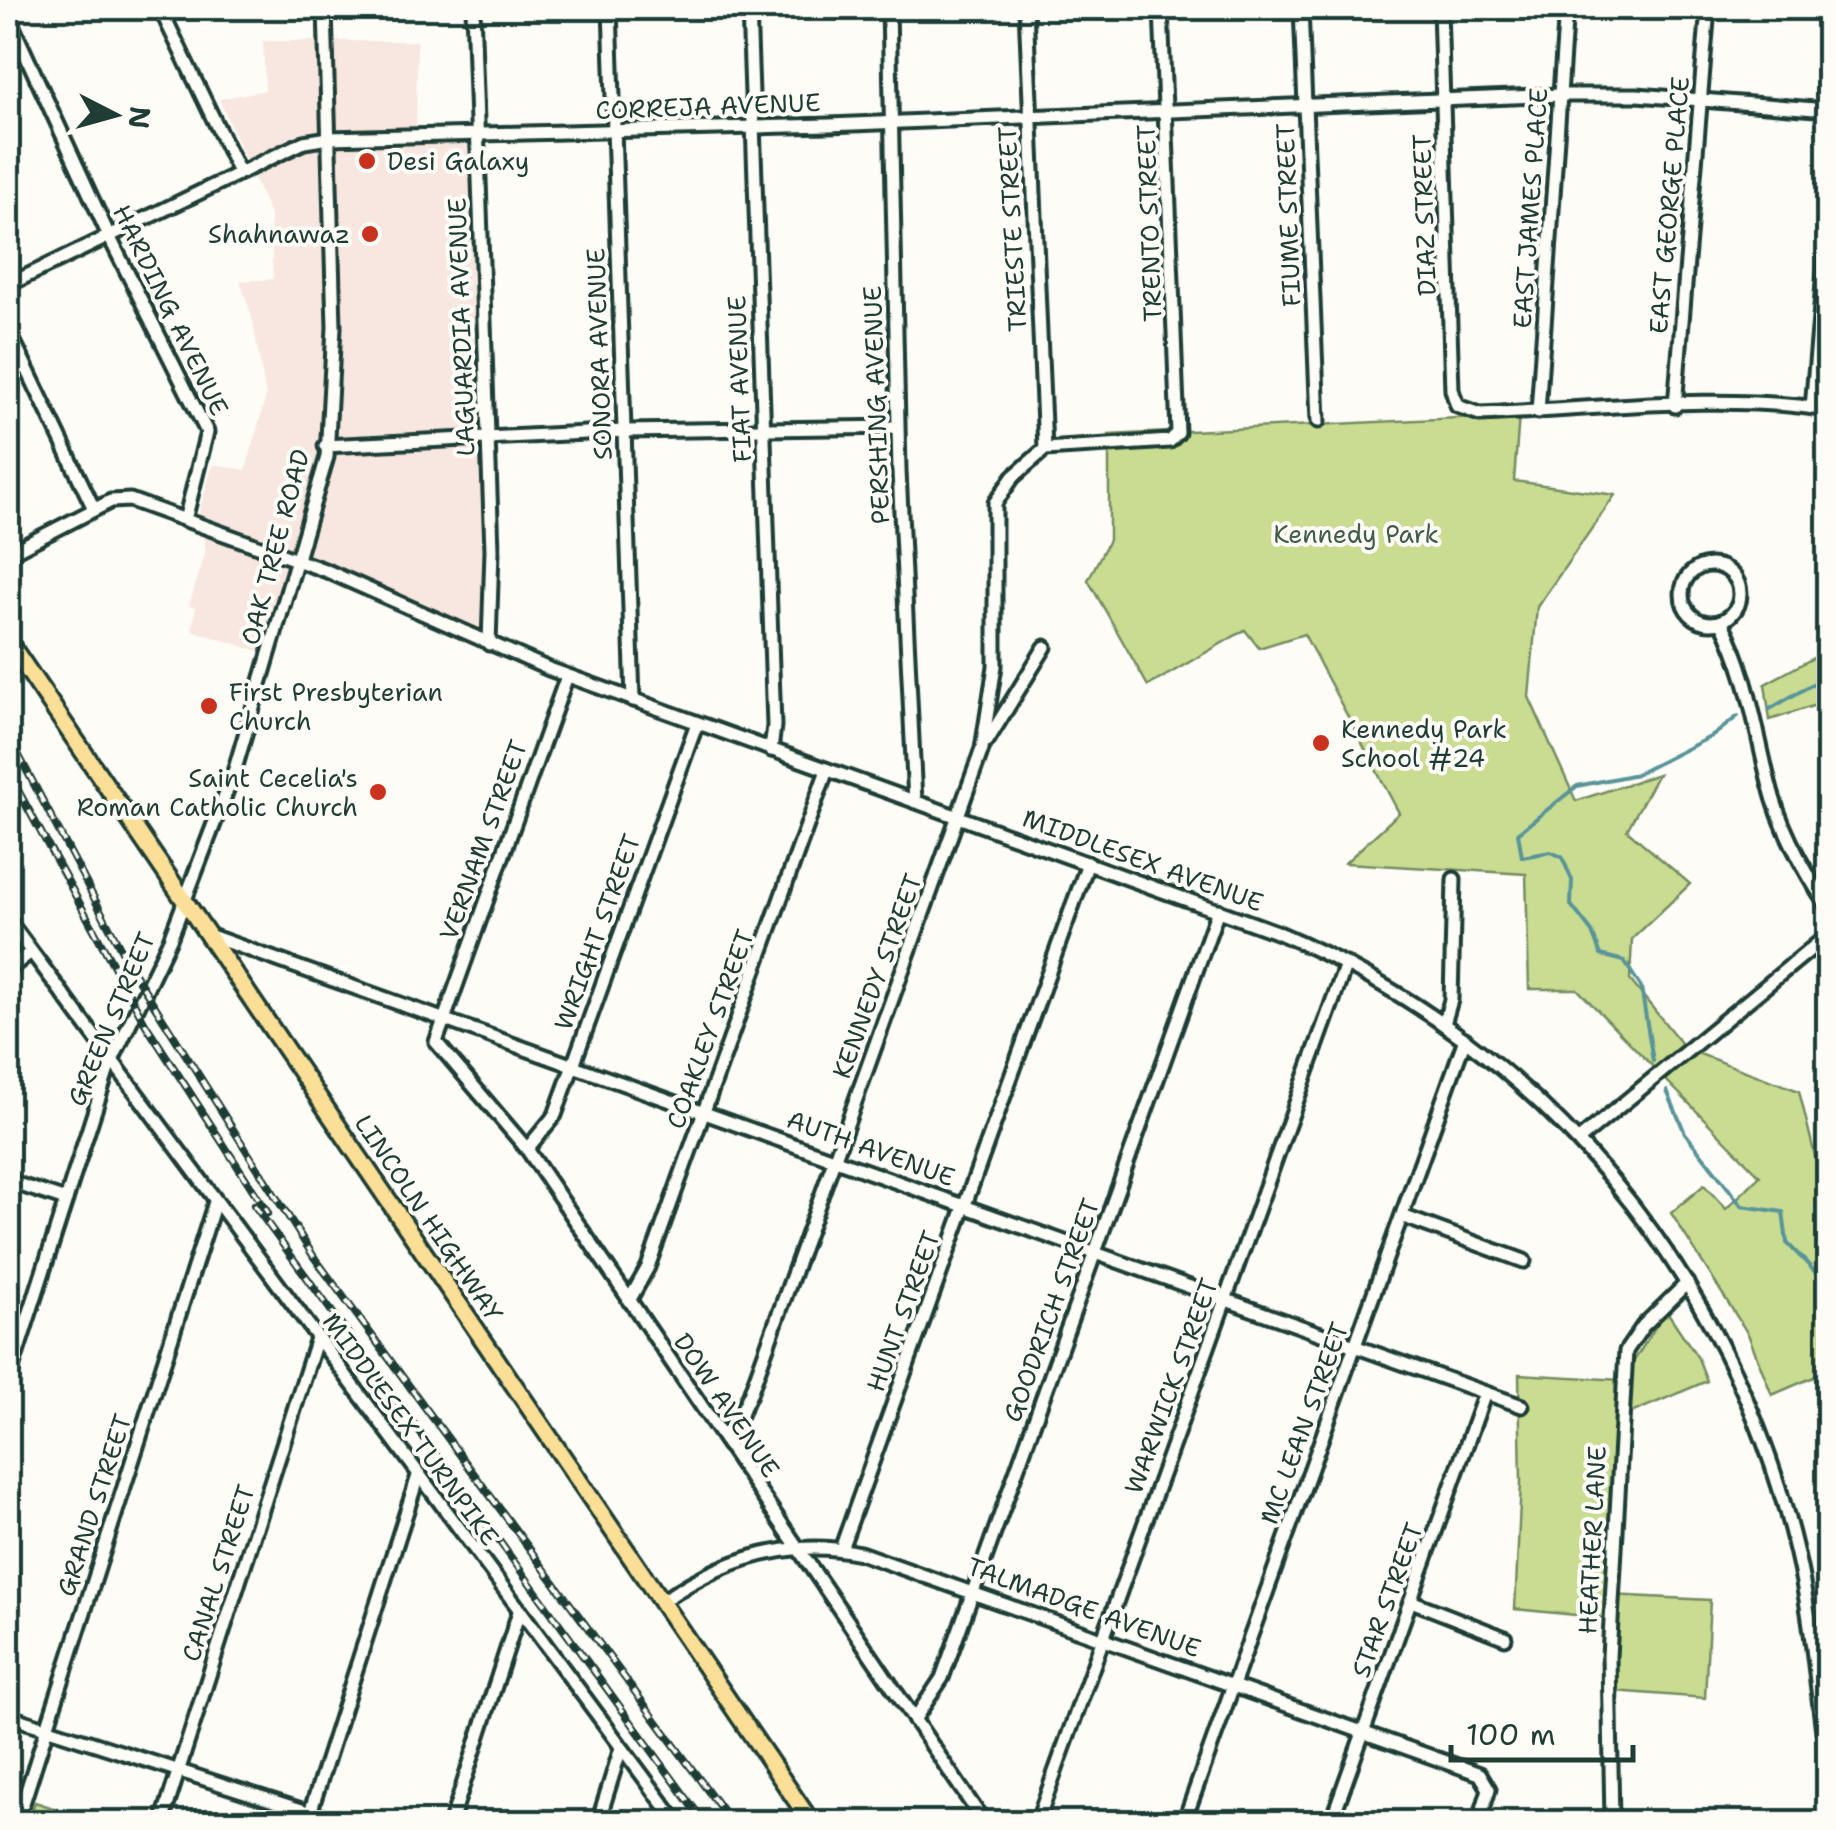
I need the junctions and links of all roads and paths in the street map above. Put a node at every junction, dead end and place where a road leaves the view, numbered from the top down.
1 (160, 8) edge
2 (325, 8) edge
3 (473, 8) edge
4 (610, 8) edge
5 (749, 8) edge
6 (889, 8) edge
7 (1026, 8) edge
8 (1161, 8) edge
9 (1301, 8) edge
10 (1440, 8) edge
11 (1566, 8) edge
12 (1708, 8) edge
13 (8, 16) edge
14 (1561, 95) junction
15 (1701, 98) junction
16 (1442, 102) junction
17 (1306, 108) junction
18 (1168, 110) junction
19 (1828, 110) edge
20 (1030, 117) junction
21 (892, 122) junction
22 (753, 126) junction
23 (614, 131) junction
24 (476, 135) junction
25 (328, 138) junction
26 (239, 172) junction
27 (1828, 227) edge
28 (109, 236) junction
29 (8, 285) edge
30 (8, 329) edge
31 (1675, 406) junction
32 (1812, 408) junction
33 (1828, 410) edge
34 (1538, 412) junction
35 (1318, 420) dead end
36 (897, 426) junction
37 (764, 430) junction
38 (624, 432) junction
39 (488, 438) junction
40 (325, 446) junction
41 (1045, 449) junction
42 (94, 509) junction
43 (186, 520) junction
44 (8, 554) edge
45 (299, 562) junction
46 (1721, 622) junction
47 (8, 642) edge
48 (489, 644) junction
49 (1046, 647) dead end
50 (567, 676) junction
51 (633, 700) junction
52 (696, 723) junction
53 (982, 749) junction
54 (771, 750) junction
55 (827, 770) junction
56 (915, 802) junction
57 (958, 817) junction
58 (1088, 863) junction
59 (1454, 878) dead end
60 (184, 904) junction
61 (1828, 907) edge
62 (1218, 910) junction
63 (8, 920) edge
64 (205, 934) junction
65 (1828, 935) edge
66 (31, 952) junction
67 (1346, 964) junction
68 (8, 970) edge
69 (442, 1019) junction
70 (1444, 1024) junction
71 (1465, 1039) junction
72 (112, 1060) junction
73 (573, 1066) junction
74 (704, 1112) junction
75 (1580, 1139) junction
76 (527, 1149) junction
77 (835, 1159) junction
78 (8, 1181) edge
79 (66, 1200) junction
80 (216, 1202) junction
81 (965, 1206) junction
82 (1402, 1216) junction
83 (1096, 1252) junction
84 (1524, 1260) dead end
85 (1687, 1283) junction
86 (629, 1300) junction
87 (1226, 1300) junction
88 (317, 1338) junction
89 (1356, 1346) junction
90 (9, 1372) edge
91 (1485, 1393) junction
92 (1522, 1406) dead end
93 (722, 1437) junction
94 (418, 1476) junction
95 (796, 1548) junction
96 (841, 1548) junction
97 (973, 1591) junction
98 (1411, 1601) junction
99 (661, 1602) junction
100 (519, 1612) junction
101 (1104, 1638) junction
102 (1505, 1638) dead end
103 (1234, 1685) junction
104 (8, 1716) edge
105 (914, 1720) junction
106 (47, 1729) junction
107 (1364, 1732) junction
108 (621, 1748) junction
109 (1828, 1768) edge
110 (178, 1771) junction
111 (310, 1813) junction
112 (17, 1822) edge
113 (162, 1822) edge
114 (339, 1822) edge
115 (451, 1822) edge
116 (598, 1822) edge
117 (677, 1822) edge
118 (811, 1822) edge
119 (984, 1822) edge
120 (1037, 1822) edge
121 (1184, 1822) edge
122 (1331, 1822) edge
123 (1478, 1822) edge
124 (1612, 1822) edge

1 - 26 street
2 - 25 street, OAK TREE ROAD
3 - 24 street, LAGUARDIA AVENUE
4 - 23 street, SONORA AVENUE
5 - 22 street, FIAT AVENUE
6 - 21 street, PERSHING AVENUE
7 - 20 street, TRIESTE STREET
8 - 18 street, TRENTO STREET
9 - 17 street, FIUME STREET
10 - 16 street, DIAZ STREET
11 - 14 street, EAST JAMES PLACE
12 - 15 street, EAST GEORGE PLACE
13 - 28 street, HARDING AVENUE
14 - 15 street, CORREJA AVENUE
14 - 16 street, CORREJA AVENUE
14 - 34 street, EAST JAMES PLACE
15 - 19 street, CORREJA AVENUE
15 - 31 street, EAST GEORGE PLACE
16 - 17 street, CORREJA AVENUE
16 - 34 street, DIAZ STREET
17 - 18 street, CORREJA AVENUE
17 - 35 street, FIUME STREET
18 - 20 street, CORREJA AVENUE
18 - 41 street, TRENTO STREET
20 - 21 street, CORREJA AVENUE
20 - 41 street, TRIESTE STREET
21 - 22 street, CORREJA AVENUE
21 - 36 street, PERSHING AVENUE
22 - 23 street, CORREJA AVENUE
22 - 37 street, FIAT AVENUE
23 - 24 street, CORREJA AVENUE
23 - 38 street, SONORA AVENUE
24 - 25 street, CORREJA AVENUE
24 - 39 street, LAGUARDIA AVENUE
25 - 26 street, CORREJA AVENUE
25 - 40 street, OAK TREE ROAD
26 - 28 street, CORREJA AVENUE
27 - 32 street
28 - 29 street, CORREJA AVENUE
28 - 43 street, HARDING AVENUE
30 - 42 street
31 - 32 street
31 - 34 street
32 - 33 street
36 - 37 street
36 - 56 street, PERSHING AVENUE
37 - 38 street
37 - 54 street, FIAT AVENUE
38 - 39 street
38 - 51 street, SONORA AVENUE
39 - 40 street
39 - 48 street, LAGUARDIA AVENUE
40 - 45 street, OAK TREE ROAD
41 - 53 street, KENNEDY STREET
42 - 43 street, MIDDLESEX AVENUE
42 - 44 street, MIDDLESEX AVENUE
43 - 45 street, MIDDLESEX AVENUE
45 - 48 street, MIDDLESEX AVENUE
45 - 60 street, OAK TREE ROAD
46 - 46 street
46 - 61 street
47 - 60 main road, LINCOLN HIGHWAY
48 - 50 street, MIDDLESEX AVENUE
49 - 53 street, KENNEDY STREET
50 - 51 street, MIDDLESEX AVENUE
50 - 69 street, VERNAM STREET
51 - 52 street, MIDDLESEX AVENUE
52 - 54 street, MIDDLESEX AVENUE
52 - 73 street, WRIGHT STREET
53 - 57 street, KENNEDY STREET
54 - 55 street, MIDDLESEX AVENUE
55 - 56 street, MIDDLESEX AVENUE
55 - 74 street, COAKLEY STREET
56 - 57 street, MIDDLESEX AVENUE
57 - 58 street, MIDDLESEX AVENUE
57 - 77 street, KENNEDY STREET
58 - 62 street, MIDDLESEX AVENUE
58 - 81 street, HUNT STREET
59 - 70 street
60 - 64 main road, LINCOLN HIGHWAY
60 - 72 street, GREEN STREET
62 - 67 street, MIDDLESEX AVENUE
62 - 83 street, GOODRICH STREET
63 - 66 street, MIDDLESEX TURNPIKE
64 - 69 street, AUTH AVENUE
64 - 99 main road, LINCOLN HIGHWAY
65 - 75 street
66 - 68 street
66 - 72 street, MIDDLESEX TURNPIKE
67 - 70 street, MIDDLESEX AVENUE
67 - 87 street, WARWICK STREET
69 - 73 street, AUTH AVENUE
69 - 76 street, DOW AVENUE
70 - 71 street, MIDDLESEX AVENUE
71 - 75 street, MIDDLESEX AVENUE
71 - 82 street, MC LEAN STREET
72 - 79 street, GREEN STREET
72 - 80 street, MIDDLESEX TURNPIKE
73 - 74 street, AUTH AVENUE
73 - 76 street, WRIGHT STREET
74 - 77 street, AUTH AVENUE
74 - 86 street, COAKLEY STREET
75 - 85 street, MIDDLESEX AVENUE
76 - 86 street, DOW AVENUE
77 - 81 street, AUTH AVENUE
77 - 93 street, KENNEDY STREET
78 - 79 street
79 - 90 street, GREEN STREET
80 - 88 street, MIDDLESEX TURNPIKE
80 - 106 street, GRAND STREET
81 - 83 street, AUTH AVENUE
81 - 96 street, HUNT STREET
82 - 84 street
82 - 89 street, MC LEAN STREET
83 - 87 street, AUTH AVENUE
83 - 97 street, GOODRICH STREET
85 - 109 street, MIDDLESEX AVENUE
85 - 124 street, HEATHER LANE
86 - 93 street, DOW AVENUE
87 - 89 street, AUTH AVENUE
87 - 101 street, WARWICK STREET
88 - 94 street, MIDDLESEX TURNPIKE
88 - 110 street, CANAL STREET
89 - 91 street, AUTH AVENUE
89 - 103 street, MC LEAN STREET
91 - 92 street, AUTH AVENUE
91 - 98 street, STAR STREET
93 - 95 street, DOW AVENUE
94 - 100 street, MIDDLESEX TURNPIKE
94 - 111 street
95 - 96 street, TALMADGE AVENUE
95 - 99 street, TALMADGE AVENUE
95 - 105 street, DOW AVENUE
96 - 97 street, TALMADGE AVENUE
97 - 101 street, TALMADGE AVENUE
97 - 105 street, GOODRICH STREET
98 - 102 street
98 - 107 street, STAR STREET
99 - 118 main road, LINCOLN HIGHWAY
100 - 108 street, MIDDLESEX TURNPIKE
100 - 115 street
101 - 103 street, TALMADGE AVENUE
101 - 120 street, WARWICK STREET
103 - 107 street, TALMADGE AVENUE
103 - 121 street, MC LEAN STREET
104 - 106 street
105 - 119 street, DOW AVENUE
106 - 110 street
106 - 112 street, GRAND STREET
107 - 122 street, STAR STREET
107 - 123 street, TALMADGE AVENUE
108 - 116 street
108 - 117 street, MIDDLESEX TURNPIKE
110 - 111 street
110 - 113 street, CANAL STREET
111 - 114 street

